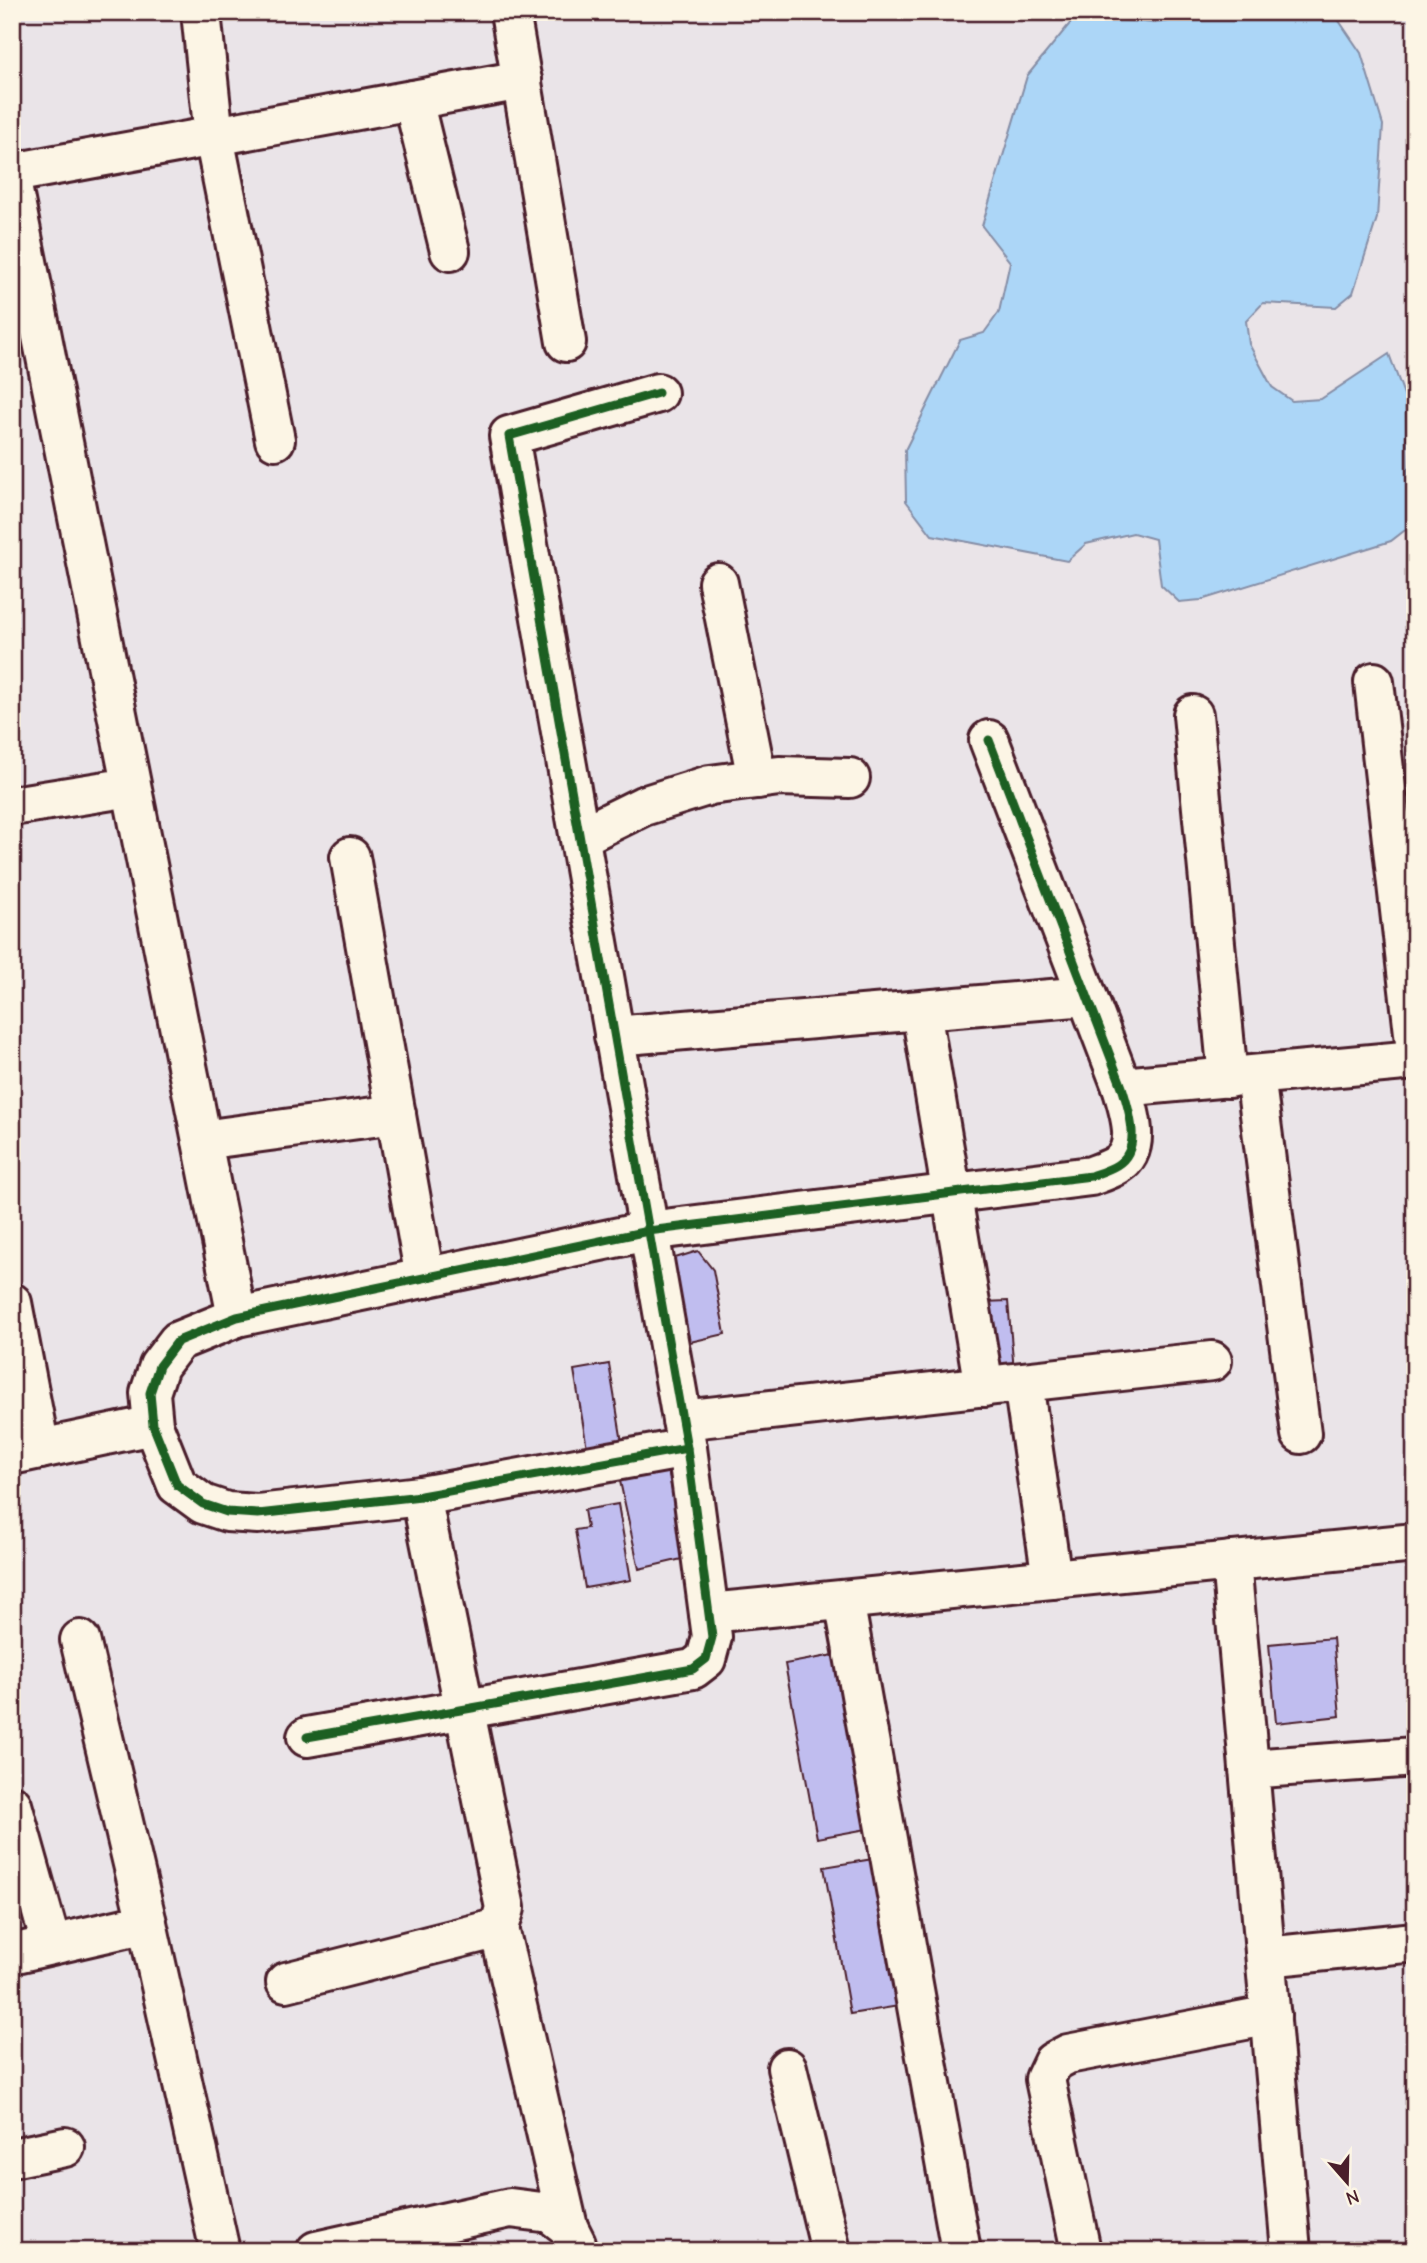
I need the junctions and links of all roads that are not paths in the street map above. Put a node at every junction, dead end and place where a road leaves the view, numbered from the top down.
1 (201, 12) edge
2 (510, 12) edge
3 (522, 80) junction
4 (414, 100) junction
5 (214, 137) junction
6 (12, 173) edge
7 (12, 186) edge
8 (450, 251) dead end
9 (566, 342) dead end
10 (658, 393) dead end
11 (275, 440) dead end
12 (718, 583) dead end
13 (1374, 681) dead end
14 (1193, 715) dead end
15 (989, 740) dead end
16 (850, 778) dead end
17 (757, 779) junction
18 (131, 787) junction
19 (12, 806) edge
20 (580, 837) junction
21 (350, 857) dead end
22 (1087, 996) junction
23 (921, 1010) junction
24 (614, 1036) junction
25 (1415, 1042) edge
26 (1415, 1060) edge
27 (1241, 1076) junction
28 (1122, 1087) junction
29 (396, 1114) junction
30 (202, 1140) junction
31 (952, 1194) junction
32 (648, 1231) junction
33 (425, 1278) junction
34 (12, 1303) edge
35 (237, 1317) junction
36 (1212, 1361) dead end
37 (1023, 1383) junction
38 (984, 1387) junction
39 (153, 1425) junction
40 (685, 1434) junction
41 (1301, 1434) dead end
42 (26, 1452) edge
43 (421, 1496) junction
44 (1415, 1543) edge
45 (1231, 1561) junction
46 (1052, 1579) junction
47 (844, 1600) junction
48 (709, 1613) junction
49 (80, 1640) dead end
50 (463, 1709) junction
51 (307, 1737) dead end
52 (1415, 1757) edge
53 (1249, 1769) junction
54 (12, 1805) edge
55 (147, 1923) junction
56 (499, 1928) junction
57 (1415, 1942) edge
58 (51, 1944) junction
59 (12, 1954) edge
60 (1266, 1957) junction
61 (286, 1982) dead end
62 (1271, 2015) junction
63 (786, 2068) dead end
64 (65, 2147) dead end
65 (12, 2158) edge
66 (574, 2239) edge
67 (220, 2251) edge
68 (316, 2251) edge
69 (831, 2251) edge
70 (961, 2251) edge
71 (1081, 2251) edge
72 (1291, 2251) edge

1 - 5 street
2 - 3 street
3 - 4 street
3 - 9 street
4 - 5 street
4 - 8 street
5 - 6 street
5 - 11 street
7 - 18 street
10 - 20 street
12 - 17 street
13 - 25 street
14 - 27 street
15 - 22 street
16 - 17 street
17 - 20 street
18 - 19 street
18 - 30 street
20 - 24 street
21 - 29 street
22 - 23 street
22 - 28 street
23 - 24 street
23 - 31 street
24 - 32 street
26 - 27 street
27 - 28 street
27 - 41 street
28 - 31 street
29 - 30 street
29 - 33 street
30 - 35 street
31 - 32 street
31 - 38 street
32 - 33 street
32 - 40 street
33 - 35 street
34 - 42 street
35 - 39 street
36 - 37 street
37 - 38 street
37 - 46 street
38 - 40 street
39 - 42 street
39 - 43 street
40 - 43 street
40 - 48 street
43 - 50 street
44 - 45 street
45 - 46 street
45 - 53 street
46 - 47 street
47 - 48 street
47 - 70 street
48 - 50 street
49 - 55 street
50 - 51 street
50 - 56 street
52 - 53 street
53 - 60 street
54 - 58 street
55 - 58 street
55 - 67 street
56 - 61 street
56 - 66 street
57 - 60 street
58 - 59 street
60 - 62 street
62 - 71 street
62 - 72 street
63 - 69 street
64 - 65 street
66 - 68 street

